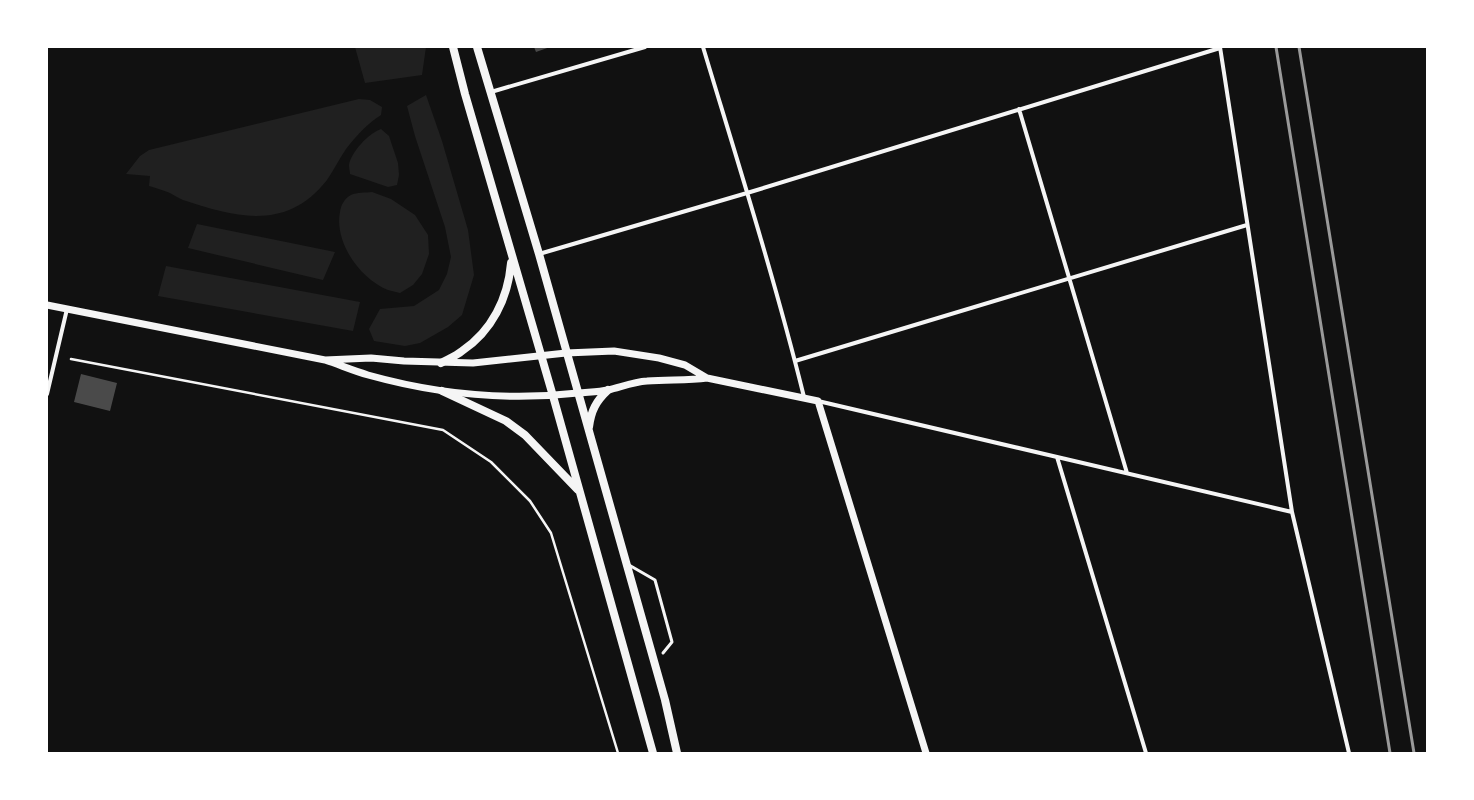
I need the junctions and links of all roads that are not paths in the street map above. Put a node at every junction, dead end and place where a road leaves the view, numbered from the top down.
1 (453, 47) edge
2 (478, 47) edge
3 (645, 47) edge
4 (703, 47) edge
5 (1220, 47) edge
6 (491, 92) junction
7 (1019, 109) junction
8 (747, 193) junction
9 (1247, 225) junction
10 (539, 254) junction
11 (512, 258) junction
12 (1069, 279) junction
13 (47, 305) edge
14 (67, 309) junction
15 (566, 353) junction
16 (540, 356) junction
17 (326, 360) junction
18 (795, 361) junction
19 (441, 363) junction
20 (707, 378) junction
21 (608, 390) junction
22 (442, 391) junction
23 (578, 393) junction
24 (47, 394) edge
25 (553, 396) junction
26 (804, 397) junction
27 (818, 401) junction
28 (588, 430) junction
29 (1057, 457) junction
30 (1127, 473) junction
31 (579, 491) junction
32 (1292, 512) junction
33 (626, 563) junction
34 (663, 653) dead end
35 (653, 753) edge
36 (677, 753) edge
37 (926, 753) edge
38 (1146, 753) edge
39 (1349, 753) edge

1 - 11 main road
2 - 6 main road
3 - 6 street
4 - 8 street
5 - 7 street
5 - 9 street
6 - 10 main road
7 - 8 street
7 - 12 street
8 - 10 street
8 - 18 street
9 - 12 street
9 - 32 street
10 - 15 main road
11 - 16 main road
11 - 19 main road
12 - 18 street
12 - 30 street
13 - 14 street
14 - 17 street
14 - 24 street
15 - 16 street
15 - 20 street
15 - 23 main road
16 - 19 street
16 - 25 main road
17 - 19 street
17 - 22 street
18 - 26 street
20 - 21 street
20 - 26 street
21 - 23 street
21 - 28 main road
22 - 25 street
22 - 31 main road
23 - 25 street
23 - 28 main road
25 - 31 main road
26 - 27 street
27 - 29 street
27 - 37 street
28 - 33 main road
29 - 30 street
29 - 38 street
30 - 32 street
31 - 35 main road
32 - 39 street
33 - 34 lane
33 - 36 main road

